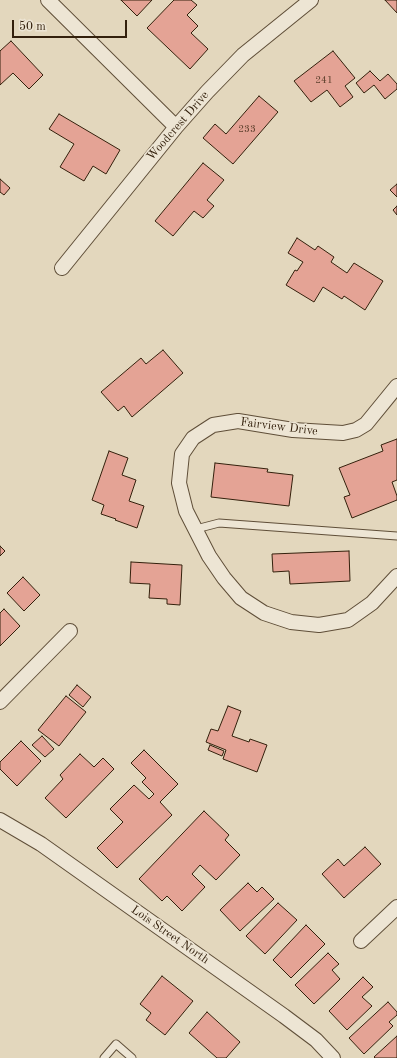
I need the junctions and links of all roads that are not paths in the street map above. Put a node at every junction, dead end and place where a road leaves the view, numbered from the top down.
1 (48, 0) edge
2 (311, 0) edge
3 (176, 126) junction
4 (62, 268) dead end
5 (397, 386) edge
6 (196, 529) junction
7 (397, 536) edge
8 (397, 576) edge
9 (70, 631) dead end
10 (0, 702) edge
11 (0, 820) edge
12 (397, 907) edge
13 (361, 941) dead end
14 (104, 1058) edge
15 (132, 1058) edge
16 (333, 1058) edge

1 - 3 street
2 - 3 street, Woodcrest Drive
3 - 4 street, Woodcrest Drive
5 - 6 street, Fairview Drive
6 - 7 lane
6 - 8 street, Fairview Drive
9 - 10 street
11 - 16 street, Lois Street North
12 - 13 street
14 - 15 lane

